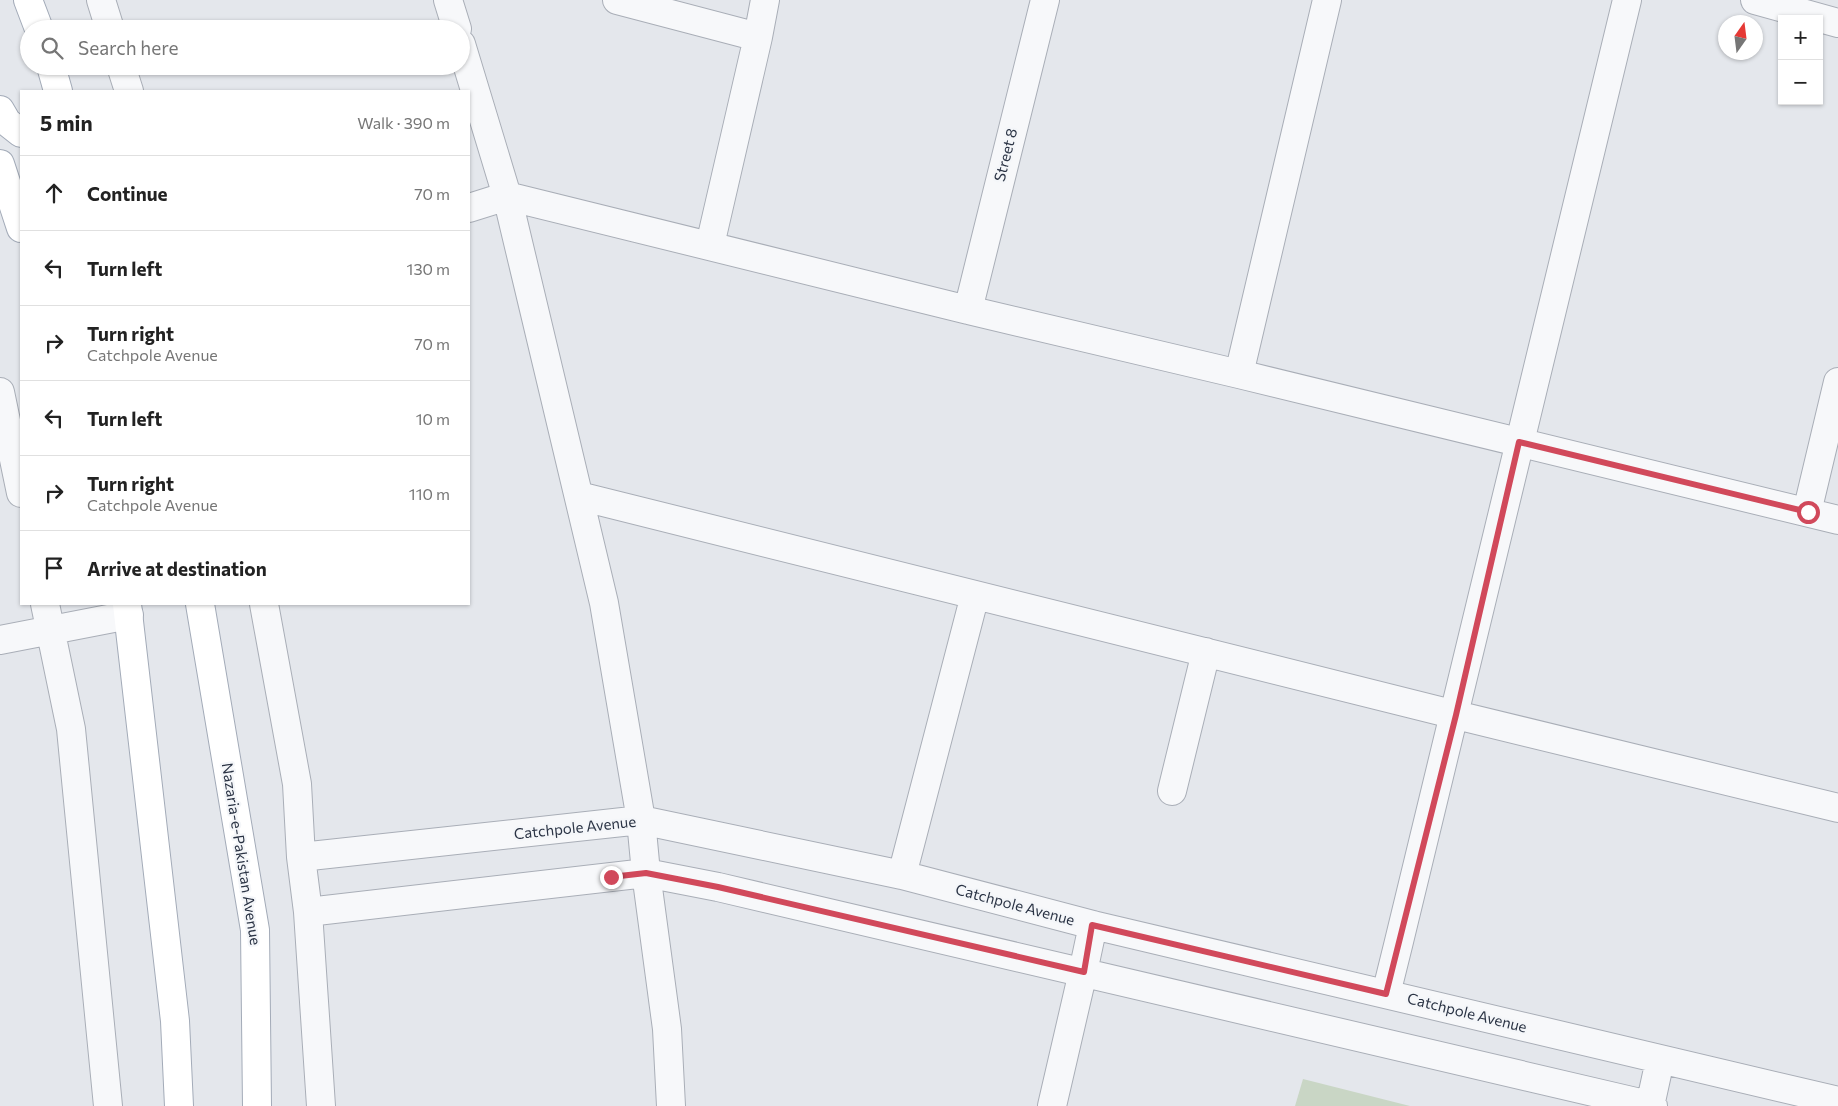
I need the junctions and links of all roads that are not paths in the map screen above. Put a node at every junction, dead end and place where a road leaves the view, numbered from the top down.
1 (28, 0) edge
2 (101, 0) edge
3 (448, 0) edge
4 (617, 0) edge
5 (765, 0) edge
6 (1045, 0) edge
7 (1327, 0) edge
8 (1627, 0) edge
9 (1755, 0) edge
10 (35, 20) edge
11 (107, 20) edge
12 (454, 20) edge
13 (1838, 23) edge
14 (758, 37) junction
15 (470, 74) edge
16 (46, 75) edge
17 (53, 75) edge
18 (124, 75) edge
19 (49, 90) edge
20 (58, 90) edge
21 (129, 90) edge
22 (0, 110) edge
23 (20, 132) edge
24 (0, 164) edge
25 (507, 196) junction
26 (470, 208) edge
27 (20, 225) edge
28 (710, 246) junction
29 (968, 310) junction
30 (1239, 374) junction
31 (1838, 382) edge
32 (0, 392) edge
33 (1519, 442) junction
34 (20, 488) edge
35 (579, 496) junction
36 (1808, 512) junction
37 (1838, 520) edge
38 (975, 595) junction
39 (45, 605) edge
40 (200, 605) edge
41 (264, 605) edge
42 (128, 610) edge
43 (50, 630) junction
44 (0, 640) edge
45 (1206, 652) junction
46 (1456, 715) junction
47 (1172, 791) dead end
48 (1838, 808) edge
49 (641, 820) junction
50 (301, 857) junction
51 (646, 873) junction
52 (902, 875) junction
53 (308, 912) junction
54 (1092, 925) junction
55 (1084, 972) junction
56 (1386, 994) junction
57 (1660, 1060) junction
58 (1838, 1101) edge
59 (108, 1106) edge
60 (179, 1106) edge
61 (257, 1106) edge
62 (321, 1106) edge
63 (671, 1106) edge
64 (1052, 1106) edge
65 (1651, 1106) edge

1 - 10 main road
2 - 11 street
3 - 12 street
4 - 14 street
5 - 14 street
6 - 29 street, Street 8
7 - 30 street
8 - 33 street
9 - 13 street
14 - 28 street
15 - 25 street
16 - 19 main road
17 - 20 main road
18 - 21 street
22 - 23 main road
24 - 27 main road
25 - 26 street
25 - 28 street
25 - 35 street
28 - 29 street
29 - 30 street
30 - 33 street
31 - 36 street
32 - 34 street
33 - 36 street
33 - 46 street
35 - 38 street
35 - 49 street
36 - 37 street
38 - 45 street
38 - 52 street
39 - 43 street
40 - 61 main road, Nazaria-e-Pakistan Avenue
41 - 50 street
42 - 43 street
42 - 60 main road
43 - 44 street
43 - 59 street
45 - 46 street
45 - 47 street
46 - 48 street
46 - 56 street
49 - 50 street, Catchpole Avenue
49 - 51 street
49 - 52 street, Catchpole Avenue
50 - 53 street
51 - 53 street
51 - 55 street
51 - 63 street
52 - 54 street, Catchpole Avenue
53 - 62 street
54 - 55 street
54 - 56 street, Catchpole Avenue
55 - 64 street
55 - 65 street
56 - 57 street, Catchpole Avenue
57 - 58 street, Catchpole Avenue
57 - 65 street

